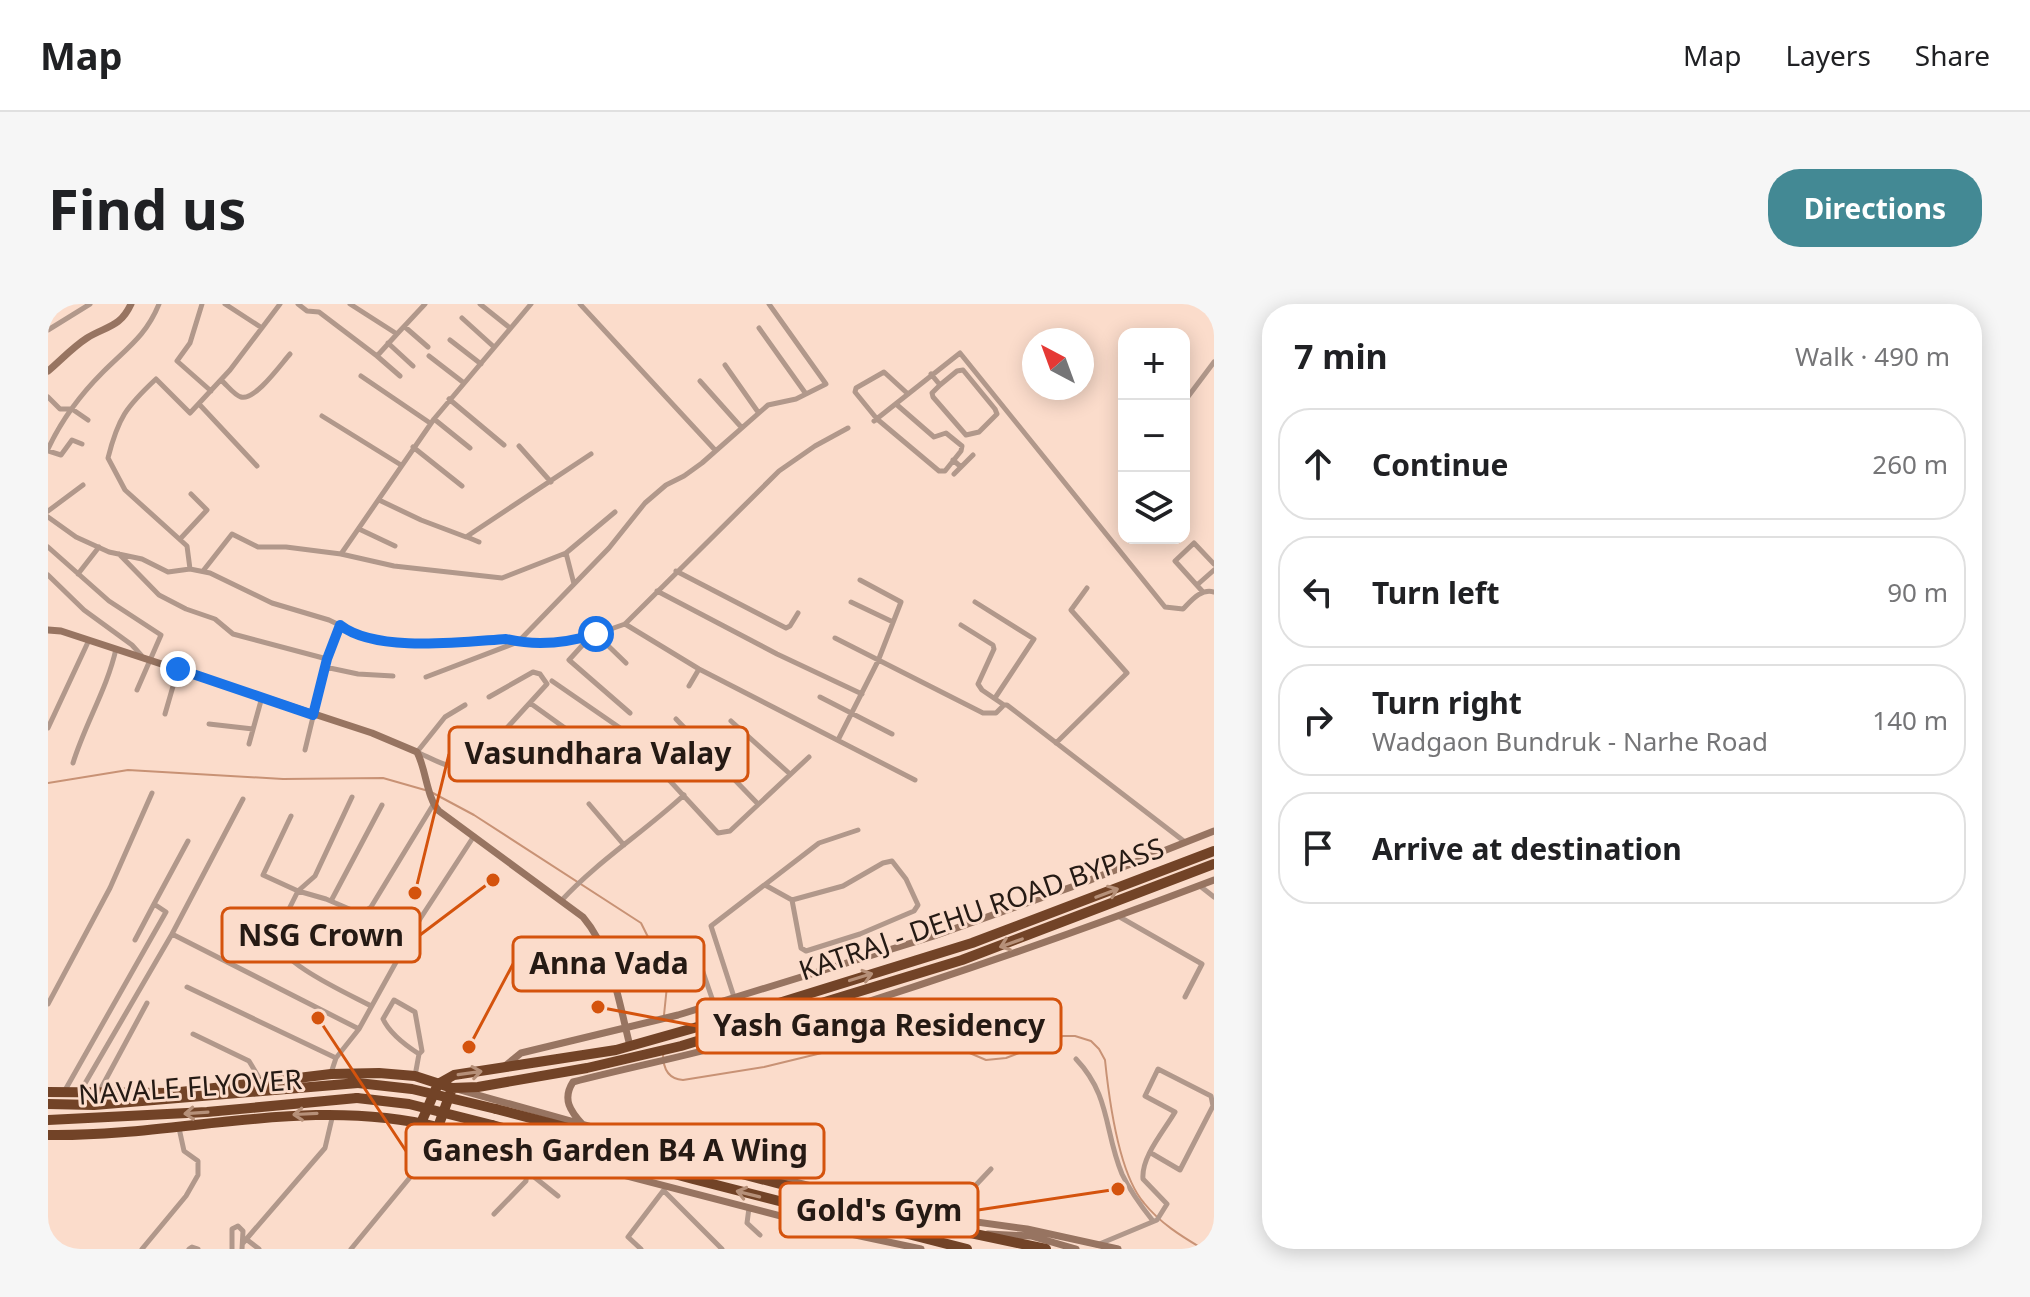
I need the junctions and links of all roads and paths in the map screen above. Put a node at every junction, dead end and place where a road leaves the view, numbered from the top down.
1 (89, 304) edge
2 (131, 304) edge
3 (159, 304) edge
4 (202, 304) edge
5 (225, 304) edge
6 (280, 304) edge
7 (298, 304) edge
8 (350, 304) edge
9 (425, 304) edge
10 (480, 304) edge
11 (531, 304) edge
12 (580, 304) edge
13 (769, 304) edge
14 (359, 306) edge
15 (462, 318) dead end
16 (405, 327) junction
17 (262, 328) junction
18 (510, 328) junction
19 (759, 328) dead end
20 (48, 330) edge
21 (397, 334) junction
22 (450, 340) dead end
23 (388, 343) junction
24 (428, 347) dead end
25 (495, 347) junction
26 (290, 354) dead end
27 (377, 356) junction
28 (429, 356) dead end
29 (1214, 362) edge
30 (481, 364) junction
31 (725, 365) dead end
32 (413, 366) dead end
33 (48, 371) edge
34 (931, 374) junction
35 (361, 376) dead end
36 (400, 376) dead end
37 (221, 380) junction
38 (700, 381) dead end
39 (464, 383) junction
40 (940, 385) junction
41 (211, 391) junction
42 (806, 394) junction
43 (908, 394) junction
44 (48, 397) edge
45 (449, 399) junction
46 (1186, 400) edge
47 (199, 404) junction
48 (896, 404) junction
49 (72, 409) junction
50 (758, 412) junction
51 (322, 416) dead end
52 (88, 420) dead end
53 (875, 420) junction
54 (432, 421) junction
55 (742, 428) junction
56 (848, 428) dead end
57 (82, 444) dead end
58 (504, 445) dead end
59 (519, 446) dead end
60 (413, 447) junction
61 (470, 448) dead end
62 (48, 450) edge
63 (715, 450) junction
64 (591, 454) dead end
65 (973, 455) dead end
66 (953, 460) junction
67 (401, 465) junction
68 (257, 466) dead end
69 (961, 467) junction
70 (954, 474) dead end
71 (551, 482) junction
72 (83, 485) dead end
73 (462, 486) dead end
74 (191, 494) dead end
75 (379, 500) junction
76 (615, 512) dead end
77 (48, 514) edge
78 (359, 529) junction
79 (466, 537) junction
80 (181, 538) junction
81 (479, 542) dead end
82 (395, 546) dead end
83 (48, 547) edge
84 (99, 547) junction
85 (119, 553) junction
86 (566, 553) junction
87 (341, 554) junction
88 (1214, 567) edge
89 (190, 569) junction
90 (203, 571) junction
91 (676, 571) junction
92 (78, 574) junction
93 (48, 575) edge
94 (860, 580) dead end
95 (574, 584) junction
96 (1197, 585) junction
97 (1087, 588) dead end
98 (657, 591) junction
99 (1203, 592) junction
100 (1214, 592) edge
101 (851, 602) dead end
102 (975, 602) dead end
103 (798, 613) dead end
104 (893, 622) junction
105 (625, 624) junction
106 (340, 625) junction
107 (961, 625) dead end
108 (48, 630) edge
109 (593, 635) junction
110 (835, 638) dead end
111 (89, 640) junction
112 (518, 642) junction
113 (116, 648) junction
114 (147, 659) junction
115 (327, 659) junction
116 (878, 661) junction
117 (626, 663) dead end
118 (325, 667) junction
119 (178, 669) junction
120 (699, 669) junction
121 (393, 676) dead end
122 (426, 677) dead end
123 (552, 681) dead end
124 (689, 686) dead end
125 (137, 690) dead end
126 (862, 694) junction
127 (262, 697) junction
128 (489, 697) dead end
129 (820, 697) dead end
130 (995, 698) junction
131 (530, 703) junction
132 (465, 705) dead end
133 (1004, 705) junction
134 (630, 713) dead end
135 (852, 713) junction
136 (165, 714) dead end
137 (313, 715) junction
138 (676, 719) dead end
139 (731, 721) dead end
140 (209, 724) dead end
141 (48, 728) edge
142 (253, 729) junction
143 (892, 734) dead end
144 (838, 740) junction
145 (583, 741) dead end
146 (1056, 743) junction
147 (249, 744) dead end
148 (305, 750) dead end
149 (417, 752) junction
150 (809, 757) dead end
151 (73, 763) dead end
152 (479, 764) junction
153 (558, 772) dead end
154 (790, 774) junction
155 (915, 780) dead end
156 (152, 793) dead end
157 (684, 795) junction
158 (352, 797) dead end
159 (243, 799) dead end
160 (432, 802) junction
161 (589, 804) dead end
162 (758, 804) junction
163 (382, 805) dead end
164 (291, 816) dead end
165 (858, 830) dead end
166 (1214, 831) edge
167 (474, 836) junction
168 (188, 841) dead end
169 (1185, 842) junction
170 (624, 845) junction
171 (1214, 851) edge
172 (1200, 857) junction
173 (1214, 864) edge
174 (1214, 880) edge
175 (765, 885) junction
176 (1200, 885) junction
177 (298, 891) junction
178 (1214, 897) edge
179 (792, 900) junction
180 (331, 901) junction
181 (561, 901) junction
182 (154, 904) junction
183 (1118, 916) junction
184 (172, 934) junction
185 (135, 940) dead end
186 (695, 949) dead end
187 (187, 987) dead end
188 (734, 997) junction
189 (1185, 997) dead end
190 (147, 1003) dead end
191 (48, 1004) edge
192 (714, 1004) junction
193 (371, 1006) junction
194 (359, 1029) junction
195 (626, 1029) junction
196 (193, 1034) dead end
197 (630, 1046) junction
198 (682, 1050) junction
199 (419, 1054) junction
200 (336, 1058) junction
201 (1076, 1059) dead end
202 (628, 1064) junction
203 (502, 1068) junction
204 (331, 1074) junction
205 (418, 1077) junction
206 (261, 1081) junction
207 (438, 1084) junction
208 (452, 1088) junction
209 (48, 1092) edge
210 (63, 1093) junction
211 (79, 1093) junction
212 (99, 1093) junction
213 (482, 1096) junction
214 (48, 1104) edge
215 (334, 1113) junction
216 (48, 1120) edge
217 (405, 1120) junction
218 (421, 1123) junction
219 (583, 1125) junction
220 (179, 1128) junction
221 (443, 1128) junction
222 (48, 1135) edge
223 (469, 1135) junction
224 (495, 1142) junction
225 (1151, 1153) junction
226 (991, 1169) dead end
227 (527, 1171) junction
228 (666, 1188) junction
229 (558, 1196) dead end
230 (749, 1207) junction
231 (494, 1214) dead end
232 (1155, 1221) junction
233 (975, 1228) junction
234 (1032, 1233) junction
235 (760, 1235) dead end
236 (244, 1244) edge
237 (1096, 1245) junction
238 (142, 1249) edge
239 (189, 1249) edge
240 (198, 1249) edge
241 (232, 1249) edge
242 (259, 1249) edge
243 (351, 1249) edge
244 (641, 1249) edge
245 (722, 1249) edge
246 (921, 1249) edge
247 (967, 1249) edge
248 (1046, 1249) edge
249 (1076, 1249) edge
250 (1118, 1249) edge

1 - 20 street
2 - 33 street
3 - 49 street
4 - 41 street
5 - 17 street
6 - 17 street
7 - 27 street
8 - 14 street
9 - 16 street
10 - 18 street
11 - 18 street
12 - 63 street
13 - 42 street
14 - 21 street
15 - 25 street
16 - 21 street
16 - 24 street
17 - 37 street
18 - 25 street
19 - 42 street
21 - 23 street
22 - 30 street
23 - 27 street
23 - 32 street
25 - 30 street
26 - 37 street
27 - 36 street
28 - 39 street
29 - 46 street
30 - 39 street
31 - 50 street
34 - 40 street
34 - 43 street
34 - 99 street
35 - 54 street
37 - 41 street
38 - 55 street
39 - 45 street
40 - 40 street
41 - 47 street
42 - 50 street
43 - 48 street
43 - 53 street
44 - 49 street
45 - 54 street
45 - 58 street
47 - 68 street
47 - 80 street
48 - 53 street
48 - 66 street
49 - 52 street
49 - 62 street
50 - 55 street
51 - 67 street
53 - 66 street
54 - 60 street
54 - 61 street
55 - 63 street
56 - 91 street
57 - 62 street
59 - 71 street
60 - 67 street
60 - 73 street
63 - 95 street
64 - 71 street
65 - 69 street
66 - 69 street
67 - 75 street
69 - 70 street
71 - 79 street
72 - 77 street
74 - 80 street
75 - 78 street
75 - 79 street
76 - 86 street
77 - 84 street
78 - 82 street
78 - 87 street
79 - 81 street
80 - 89 street
83 - 92 street
84 - 85 street
84 - 92 street
85 - 89 street
85 - 115 street
86 - 87 street
86 - 95 street
87 - 90 street
88 - 96 street
88 - 96 street
89 - 90 street
90 - 106 street
91 - 98 street
91 - 103 street
92 - 114 street
93 - 114 street
94 - 104 street
95 - 112 street
96 - 99 street
97 - 146 street
98 - 105 street
98 - 126 street
99 - 100 street
101 - 104 street
102 - 130 street
104 - 116 street
105 - 109 street
105 - 120 street
106 - 112 street
106 - 115 street
107 - 130 street
108 - 111 street
109 - 112 street
109 - 117 street
109 - 134 street
110 - 116 street
111 - 113 street
111 - 141 street
112 - 122 street
113 - 114 street
113 - 151 street
114 - 119 street
114 - 125 street
115 - 118 street
116 - 126 street
116 - 133 street
118 - 121 street
118 - 137 street
119 - 127 street
119 - 136 street
120 - 124 street
120 - 144 street
123 - 157 street
126 - 135 street
127 - 137 street
127 - 142 street
128 - 131 street
129 - 135 street
130 - 133 street
131 - 145 street
131 - 152 street
132 - 149 street
133 - 146 street
135 - 143 street
135 - 144 street
137 - 148 street
137 - 149 street
138 - 162 street
139 - 154 street
140 - 142 street
142 - 147 street
144 - 155 street
146 - 169 street
149 - 152 street
149 - 160 street
150 - 154 street
152 - 153 street
154 - 162 street
156 - 191 street
157 - 162 street
157 - 170 street
158 - 177 street
159 - 184 street
160 - 167 street
160 - 180 street
161 - 170 street
163 - 180 street
164 - 177 street
165 - 175 street
166 - 169 street
167 - 181 street
167 - 193 street
168 - 182 street
169 - 172 street
169 - 188 street
170 - 181 street
171 - 172 highway, KATRAJ - DEHU ROAD BYPASS
197 -> 172 highway, KATRAJ - DEHU ROAD BYPASS
173 -> 198 highway, KATRAJ - DEHU ROAD BYPASS
174 - 176 street
175 - 179 street
175 - 188 street
176 - 178 street
176 - 183 street
177 - 180 street
177 - 193 street
179 - 179 street
181 - 195 street
182 - 185 street
182 - 210 street
183 - 189 street
183 - 198 street
184 - 194 street
184 - 211 street
186 - 192 street
187 - 200 street
188 - 192 street
190 - 212 street
192 - 195 street
193 - 194 street
194 - 200 street
195 - 197 street
195 - 203 street
196 - 206 street
197 - 203 highway, KATRAJ - DEHU ROAD BYPASS
198 - 202 highway, KATRAJ - DEHU ROAD BYPASS
199 - 199 street
199 - 205 street
200 - 204 street
201 - 232 street
202 - 208 highway, KATRAJ - DEHU ROAD BYPASS
202 - 219 street
207 -> 203 highway, KATRAJ - DEHU ROAD BYPASS
204 - 205 highway, KATRAJ - DEHU ROAD BYPASS
204 - 206 highway, KATRAJ - DEHU ROAD BYPASS
205 - 207 highway, KATRAJ - DEHU ROAD BYPASS
205 - 217 highway
206 - 212 highway, KATRAJ - DEHU ROAD BYPASS
207 - 208 highway, KATRAJ - DEHU ROAD BYPASS
207 - 218 highway
208 - 213 street
208 - 221 highway
209 - 210 highway, KATRAJ - DEHU ROAD BYPASS
210 - 211 highway, KATRAJ - DEHU ROAD BYPASS
211 - 212 highway, KATRAJ - DEHU ROAD BYPASS
213 - 219 street
213 - 223 street
214 - 233 highway, NAVALE FLYOVER, bridge
215 - 217 highway
215 -> 220 highway
215 - 236 street
247 -> 216 highway, NAVALE FLYOVER, bridge
217 - 218 highway
218 - 221 highway
219 - 233 street
220 - 222 highway
220 - 238 street
221 - 223 street
221 - 243 street
223 - 224 street
224 - 227 street
224 - 228 street
225 - 225 street
225 - 232 street
226 - 233 street
227 - 229 street
227 - 231 street
228 - 230 street
228 - 244 street
228 - 245 street
230 - 235 street
230 - 246 street
232 - 237 street
233 - 234 street
233 - 248 highway
234 - 237 street
234 - 249 street
236 - 241 street
236 - 242 street
237 - 250 street
239 - 240 street

